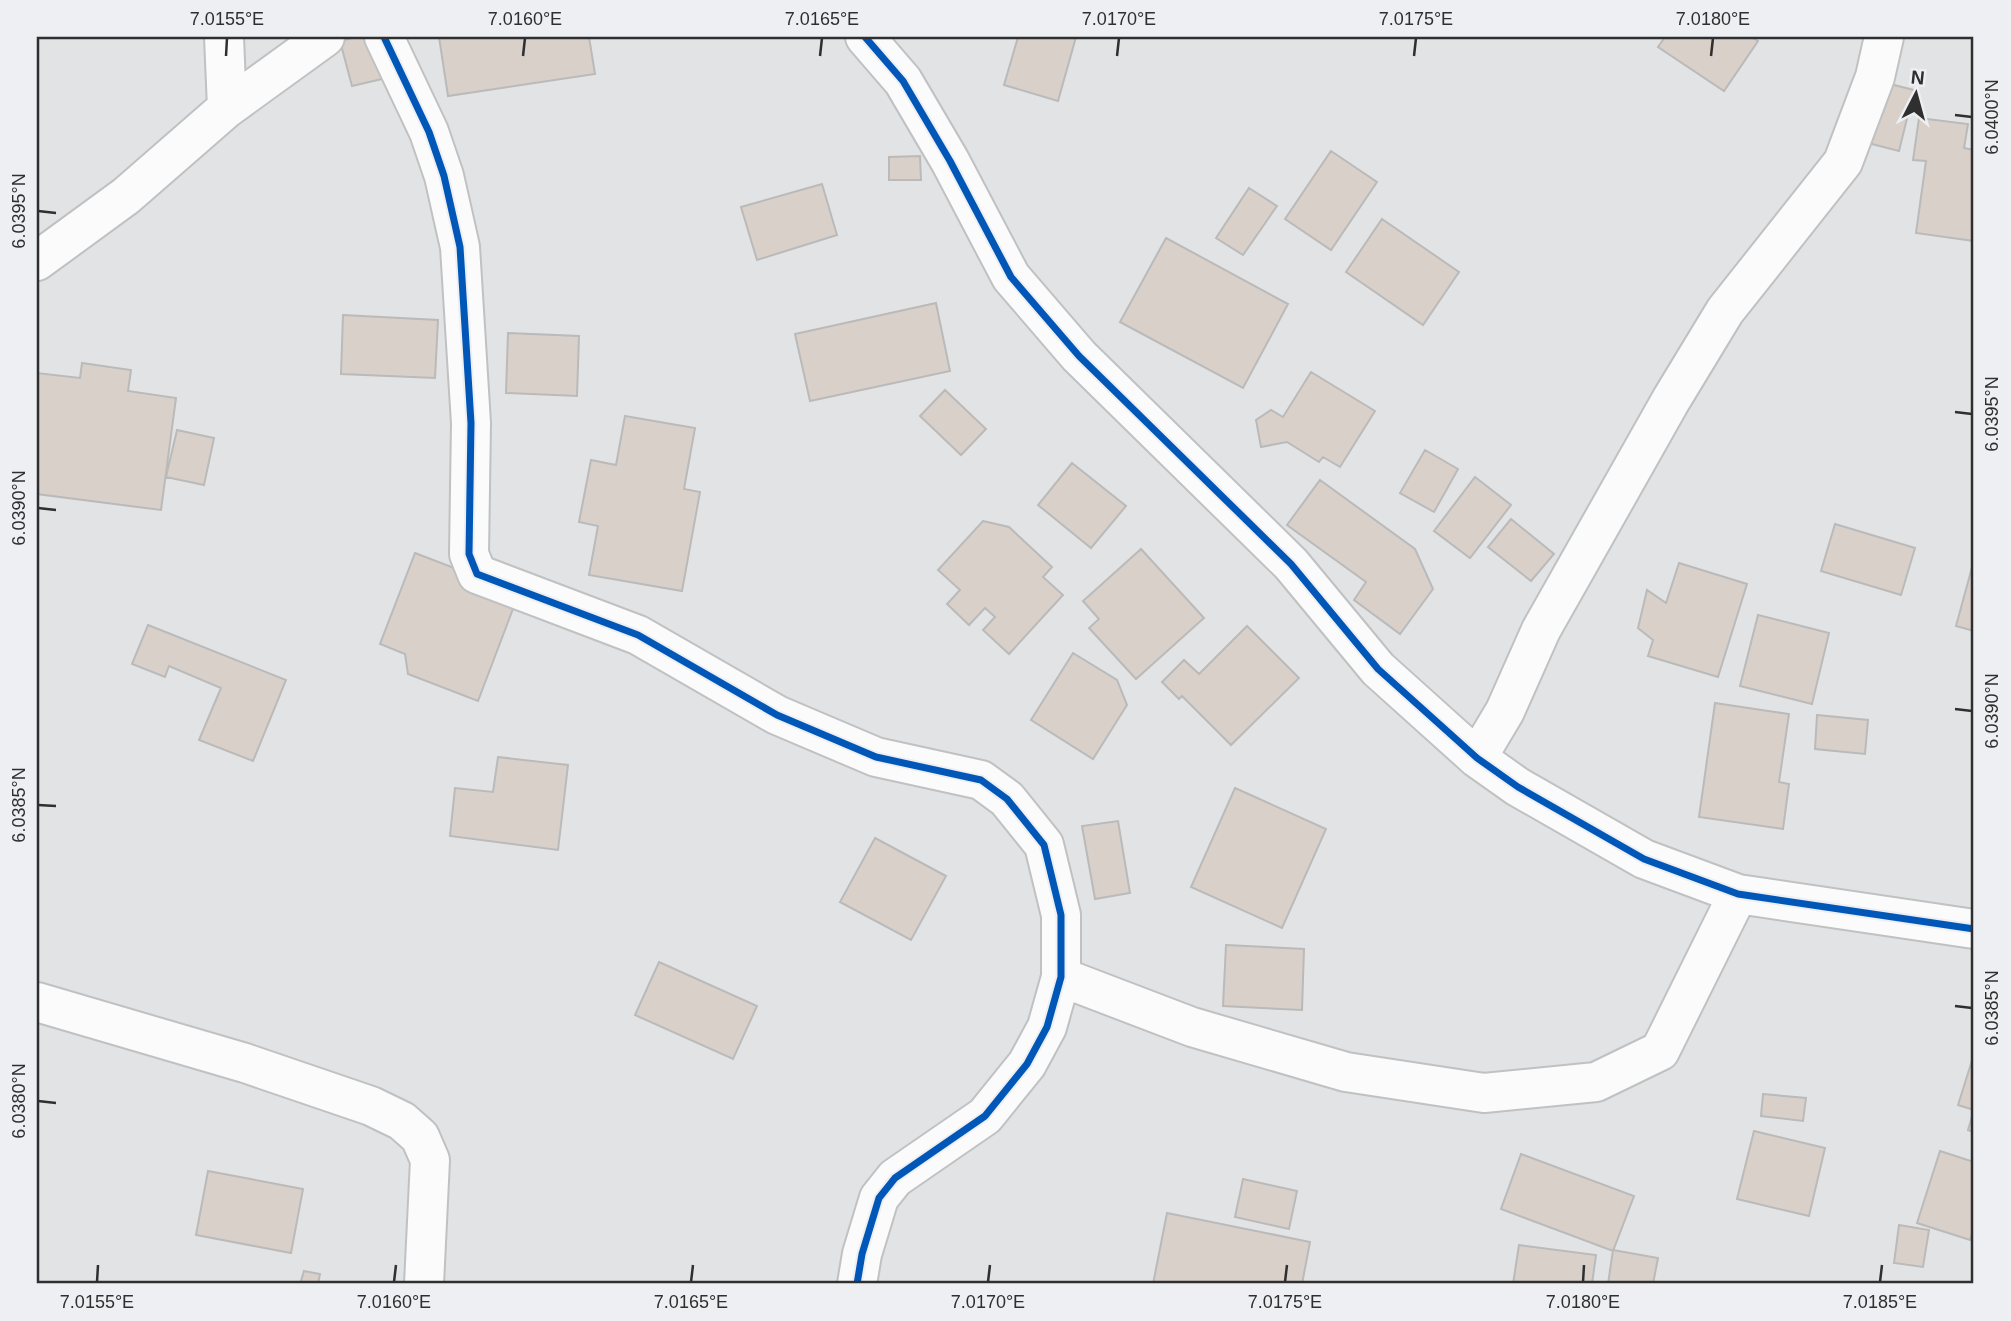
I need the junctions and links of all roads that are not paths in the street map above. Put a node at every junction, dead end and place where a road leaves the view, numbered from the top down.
1 (224, 37) edge
2 (326, 37) edge
3 (384, 37) edge
4 (865, 37) edge
5 (1884, 37) edge
6 (227, 108) junction
7 (37, 261) edge
8 (1477, 758) junction
9 (1738, 894) junction
10 (1974, 929) edge
11 (1061, 977) junction
12 (37, 1002) edge
13 (425, 1284) edge
14 (857, 1284) edge

1 - 6 street
2 - 6 street
3 - 11 street
4 - 8 street
5 - 8 street
6 - 7 street
8 - 9 street
9 - 10 street
9 - 11 street
11 - 14 street
12 - 13 street

